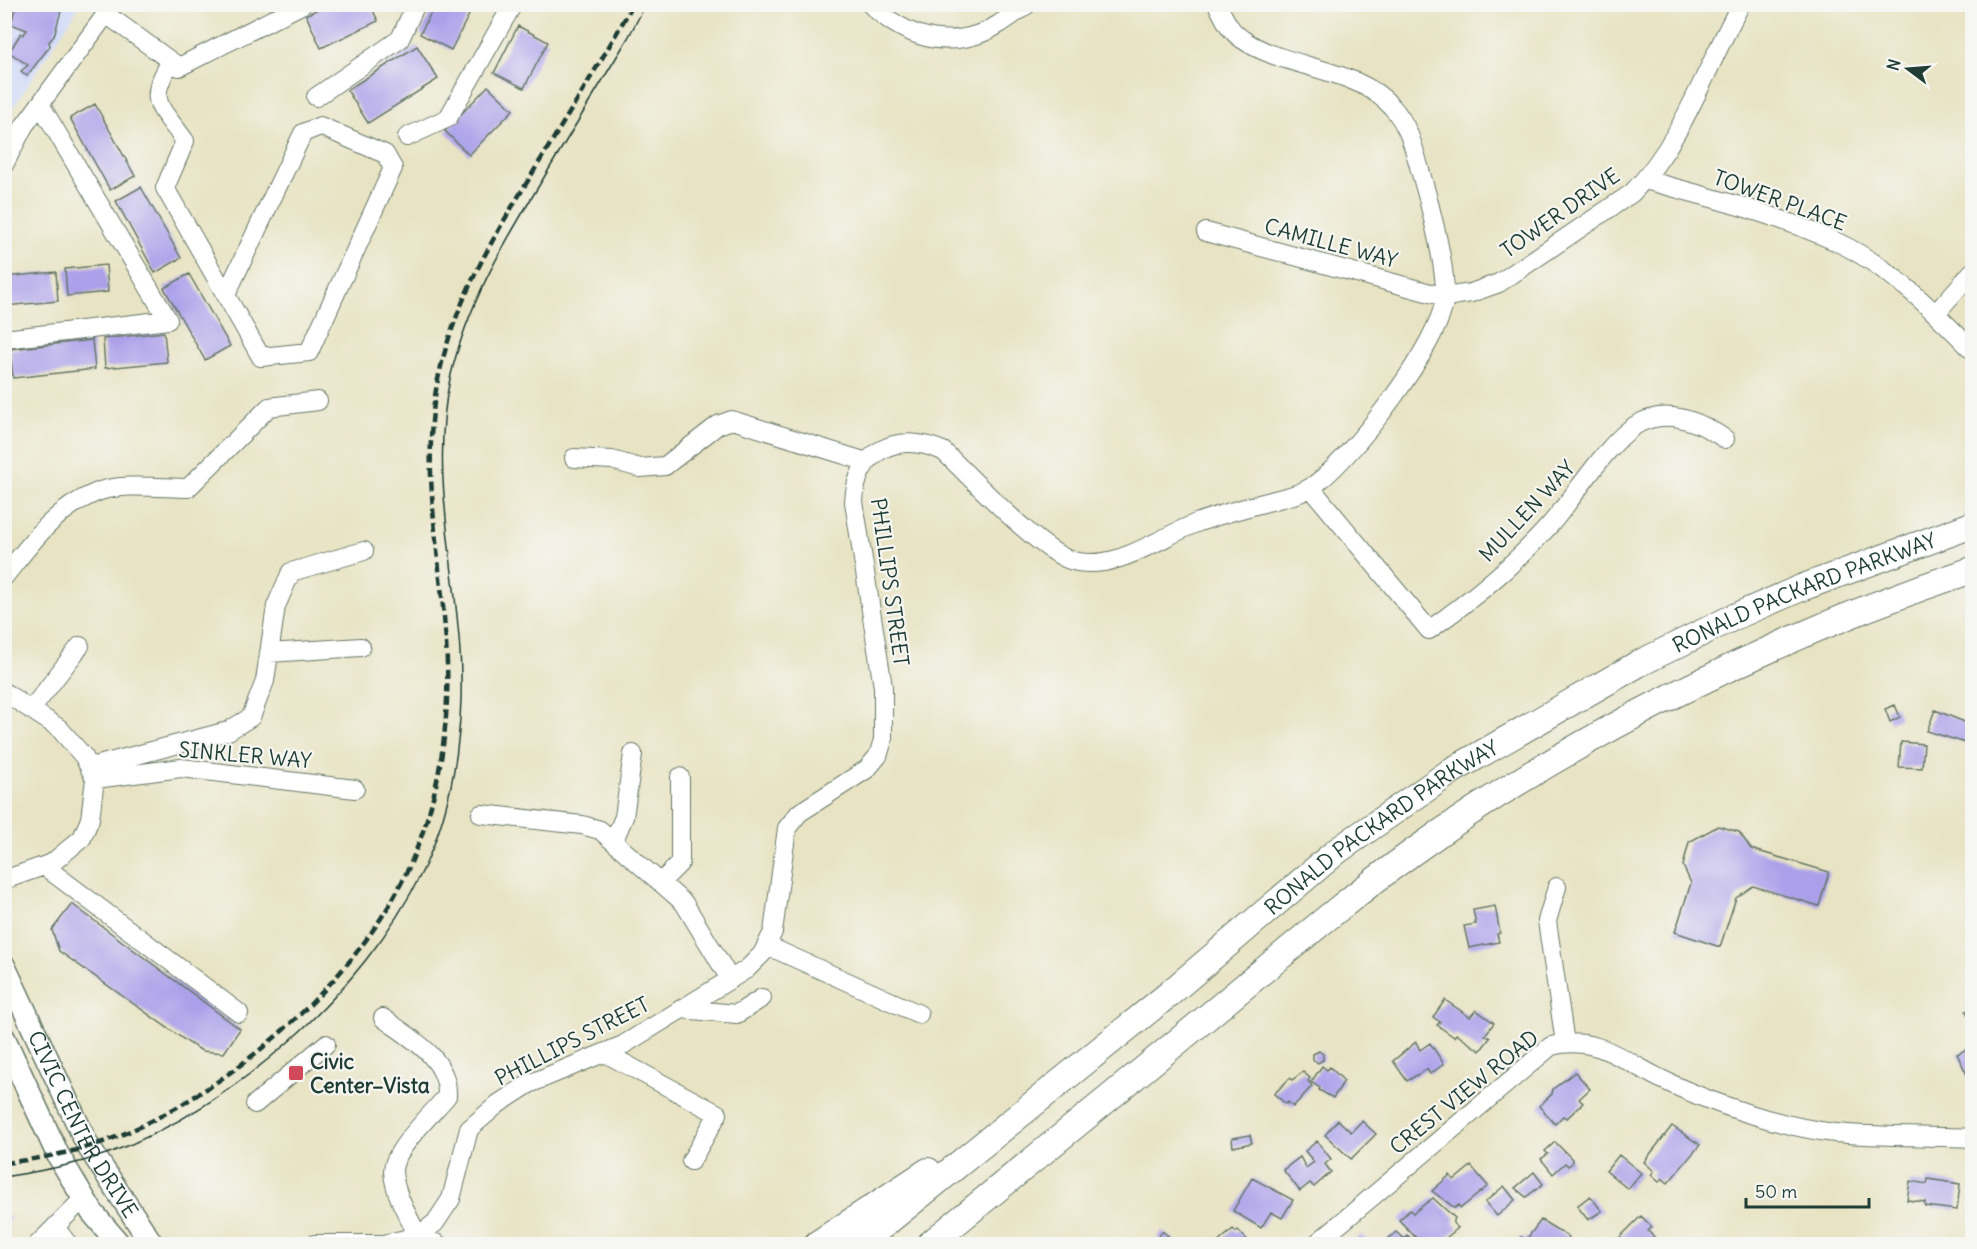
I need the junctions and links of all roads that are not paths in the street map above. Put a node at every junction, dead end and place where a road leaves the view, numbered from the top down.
1 (303, 4) edge
2 (416, 4) edge
3 (513, 4) edge
4 (870, 4) edge
5 (1028, 4) edge
6 (1217, 4) edge
7 (1741, 4) edge
8 (110, 9) edge
9 (171, 61) junction
10 (316, 97) dead end
11 (40, 104) junction
12 (407, 137) dead end
13 (4, 165) edge
14 (1645, 180) junction
15 (1206, 232) dead end
16 (1972, 272) edge
17 (226, 295) junction
18 (1445, 297) junction
19 (1936, 313) junction
20 (4, 339) edge
21 (1972, 350) edge
22 (318, 401) dead end
23 (1725, 439) dead end
24 (574, 458) dead end
25 (867, 462) junction
26 (1311, 488) junction
27 (1972, 525) edge
28 (363, 550) dead end
29 (1972, 570) edge
30 (4, 577) edge
31 (80, 646) dead end
32 (361, 647) dead end
33 (269, 653) junction
34 (4, 692) edge
35 (31, 710) junction
36 (633, 754) dead end
37 (93, 773) junction
38 (680, 777) dead end
39 (355, 789) dead end
40 (481, 814) dead end
41 (614, 840) junction
42 (44, 866) junction
43 (4, 880) edge
44 (662, 881) junction
45 (1557, 887) dead end
46 (768, 946) junction
47 (4, 966) edge
48 (730, 979) junction
49 (762, 998) dead end
50 (681, 1009) junction
51 (239, 1013) dead end
52 (919, 1014) dead end
53 (383, 1018) dead end
54 (4, 1038) edge
55 (1565, 1042) junction
56 (326, 1044) dead end
57 (605, 1053) junction
58 (255, 1104) dead end
59 (1010, 1121) junction
60 (1972, 1138) edge
61 (691, 1161) dead end
62 (84, 1198) junction
63 (55, 1227) junction
64 (418, 1236) junction
65 (38, 1245) edge
66 (68, 1245) edge
67 (118, 1245) edge
68 (152, 1245) edge
69 (314, 1245) edge
70 (438, 1245) edge
71 (817, 1245) edge
72 (860, 1245) edge
73 (930, 1245) edge
74 (1316, 1245) edge

1 - 9 street
2 - 10 street
3 - 12 street
4 - 5 street
6 - 18 street
7 - 14 street, TOWER DRIVE
8 - 9 street
8 - 11 street
9 - 17 street
11 - 13 street
11 - 20 street
14 - 18 street, TOWER DRIVE
14 - 19 street, TOWER PLACE
15 - 18 street, CAMILLE WAY
16 - 19 street
17 - 17 street
18 - 26 street
19 - 21 street, TOWER PLACE
22 - 30 street
23 - 26 street, MULLEN WAY
24 - 25 street
25 - 26 street
25 - 46 street, PHILLIPS STREET
27 - 59 highway, RONALD PACKARD PARKWAY
28 - 33 street
29 - 73 highway, RONALD PACKARD PARKWAY
31 - 35 street
32 - 33 street
33 - 37 street
34 - 35 street
35 - 37 street
36 - 41 street
37 - 39 street, SINKLER WAY
37 - 42 street
38 - 44 street
40 - 41 street
41 - 44 street
42 - 43 street
42 - 51 street
44 - 48 street
45 - 55 street
46 - 48 street, PHILLIPS STREET
46 - 52 street
47 - 68 main road, CIVIC CENTER DRIVE
48 - 50 street, PHILLIPS STREET
49 - 50 street
50 - 57 street, PHILLIPS STREET
53 - 64 street
54 - 62 main road, CIVIC CENTER DRIVE
55 - 60 street, CREST VIEW ROAD
55 - 74 street, CREST VIEW ROAD
56 - 58 street
57 - 61 street
57 - 64 street, PHILLIPS STREET
59 - 71 highway
59 - 72 highway, RONALD PACKARD PARKWAY
62 - 63 street
62 - 67 main road, CIVIC CENTER DRIVE
63 - 65 street
63 - 66 street
64 - 69 street, PHILLIPS STREET
64 - 70 street

